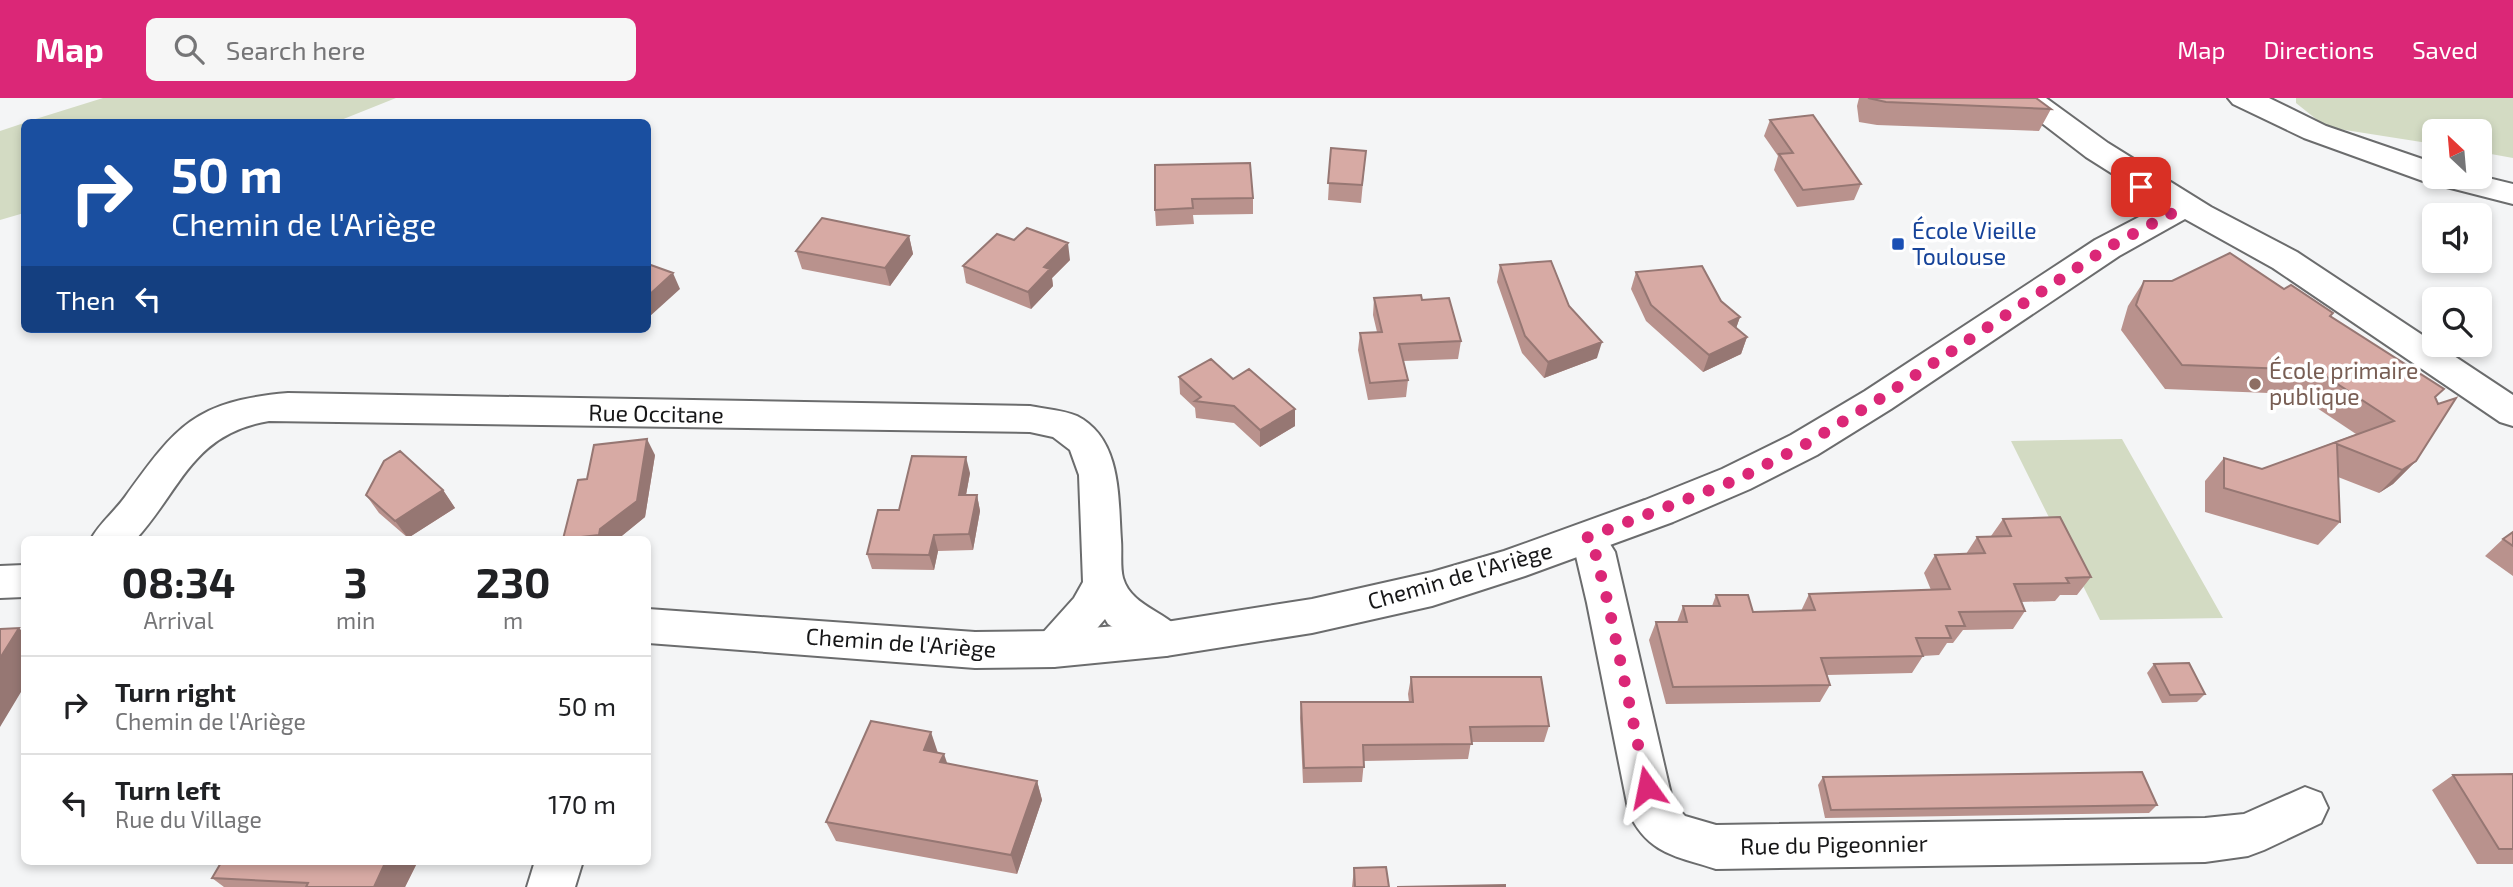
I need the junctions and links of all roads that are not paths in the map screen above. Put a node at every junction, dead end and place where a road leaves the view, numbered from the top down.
1 (2027, 98) edge
2 (2243, 98) edge
3 (2422, 170) edge
4 (2492, 189) edge
5 (2513, 194) edge
6 (2181, 208) junction
7 (2513, 413) edge
8 (123, 534) edge
9 (1586, 538) junction
10 (21, 581) edge
11 (0, 582) edge
12 (1103, 582) junction
13 (651, 626) edge
14 (1166, 639) junction
15 (1054, 649) junction
16 (2305, 808) dead end
17 (558, 865) edge
18 (551, 887) edge

1 - 6 street
2 - 3 street
4 - 5 street
6 - 7 street
6 - 9 street, Chemin de l'Ariège
8 - 12 street, Rue Occitane
9 - 14 street, Chemin de l'Ariège
9 - 16 street, Rue du Pigeonnier
10 - 11 street
12 - 14 street
12 - 15 street, Rue Occitane
13 - 15 street, Chemin de l'Ariège
14 - 15 street, Chemin de l'Ariège
17 - 18 street

